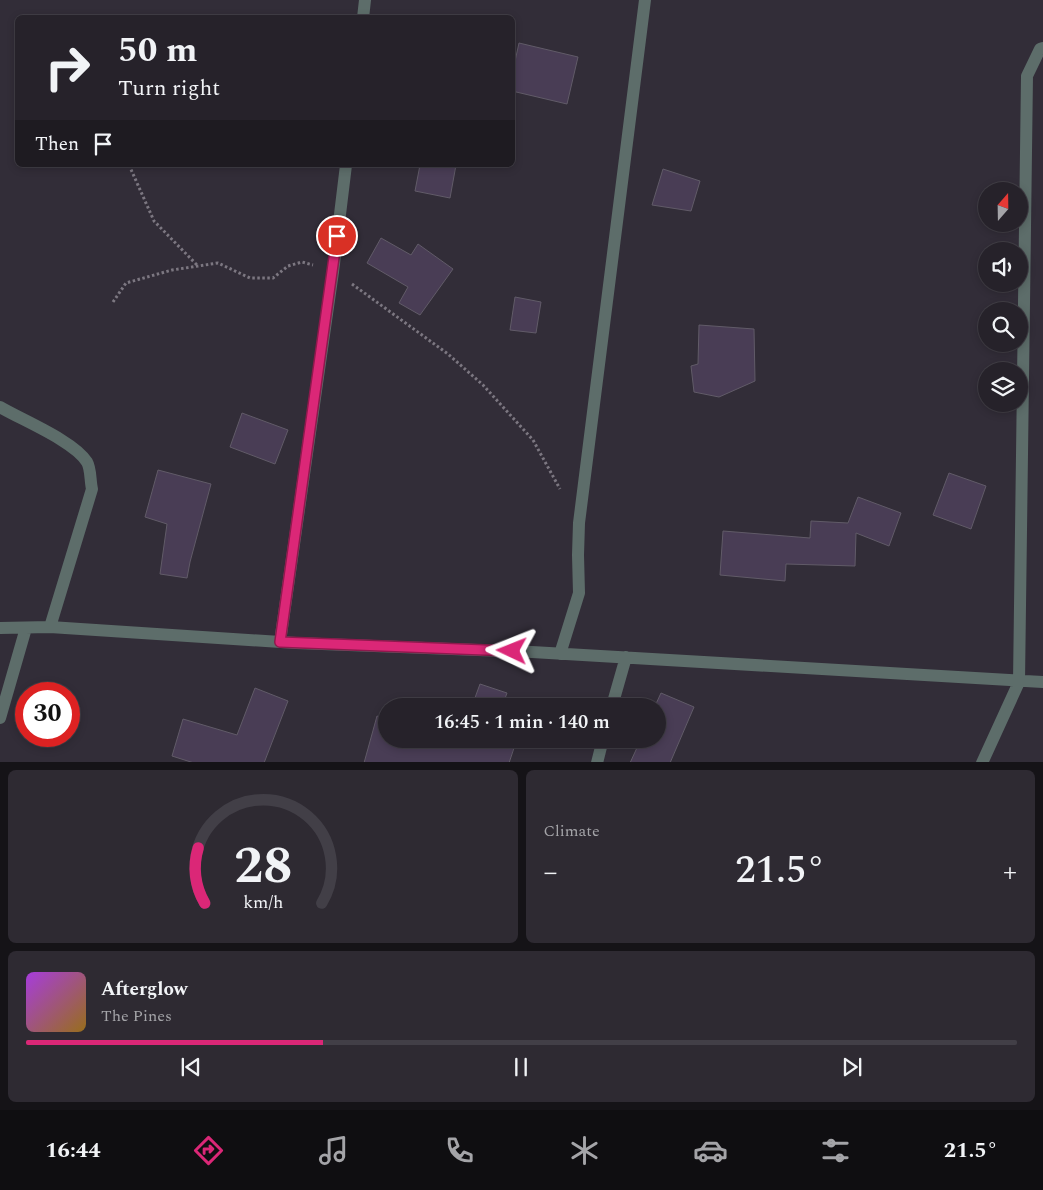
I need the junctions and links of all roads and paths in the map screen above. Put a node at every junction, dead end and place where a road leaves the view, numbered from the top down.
1 (365, 0) edge
2 (645, 0) edge
3 (363, 15) edge
4 (1043, 48) edge
5 (130, 167) edge
6 (346, 167) edge
7 (198, 267) junction
8 (333, 272) junction
9 (113, 302) dead end
10 (0, 408) edge
11 (560, 490) dead end
12 (50, 627) junction
13 (0, 628) edge
14 (26, 628) junction
15 (280, 642) junction
16 (560, 654) junction
17 (626, 658) junction
18 (1020, 682) junction
19 (1043, 682) edge
20 (614, 698) edge
21 (0, 718) edge
22 (601, 748) edge
23 (597, 762) edge
24 (982, 762) edge

1 - 3 street
2 - 16 street
4 - 18 street
5 - 7 path
6 - 8 street
7 - 8 path
7 - 9 path
8 - 11 path
8 - 15 street
10 - 12 street
12 - 14 street
12 - 15 street
13 - 14 street
14 - 21 street
15 - 16 street
16 - 17 street
17 - 18 street
17 - 20 street
18 - 19 street
18 - 24 street
22 - 23 street

